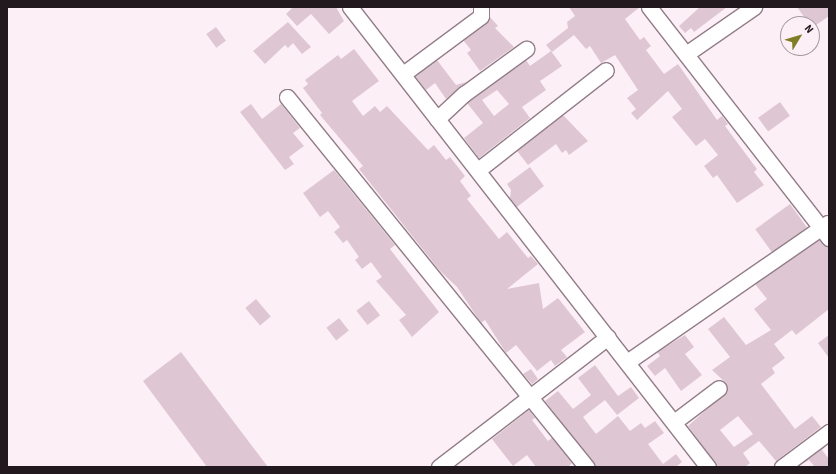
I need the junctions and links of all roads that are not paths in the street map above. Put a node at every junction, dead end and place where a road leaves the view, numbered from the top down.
1 (350, 7) edge
2 (480, 7) edge
3 (754, 7) edge
4 (652, 8) edge
5 (526, 49) dead end
6 (686, 54) junction
7 (606, 70) dead end
8 (403, 74) junction
9 (287, 97) dead end
10 (438, 119) junction
11 (478, 170) junction
12 (826, 230) edge
13 (608, 337) junction
14 (627, 362) junction
15 (719, 388) dead end
16 (531, 396) junction
17 (674, 422) junction
18 (829, 432) edge
19 (455, 462) edge
20 (439, 467) edge
21 (587, 467) edge
22 (708, 467) edge
23 (782, 467) edge

1 - 8 street
2 - 8 street
3 - 6 street
4 - 6 street
5 - 10 street
6 - 12 street
7 - 11 street
8 - 10 street
9 - 16 street
10 - 11 street
11 - 13 street
12 - 14 street
13 - 14 street
13 - 16 street
14 - 17 street
15 - 17 street
16 - 19 street
16 - 21 street
17 - 22 street
18 - 23 street
19 - 20 street

